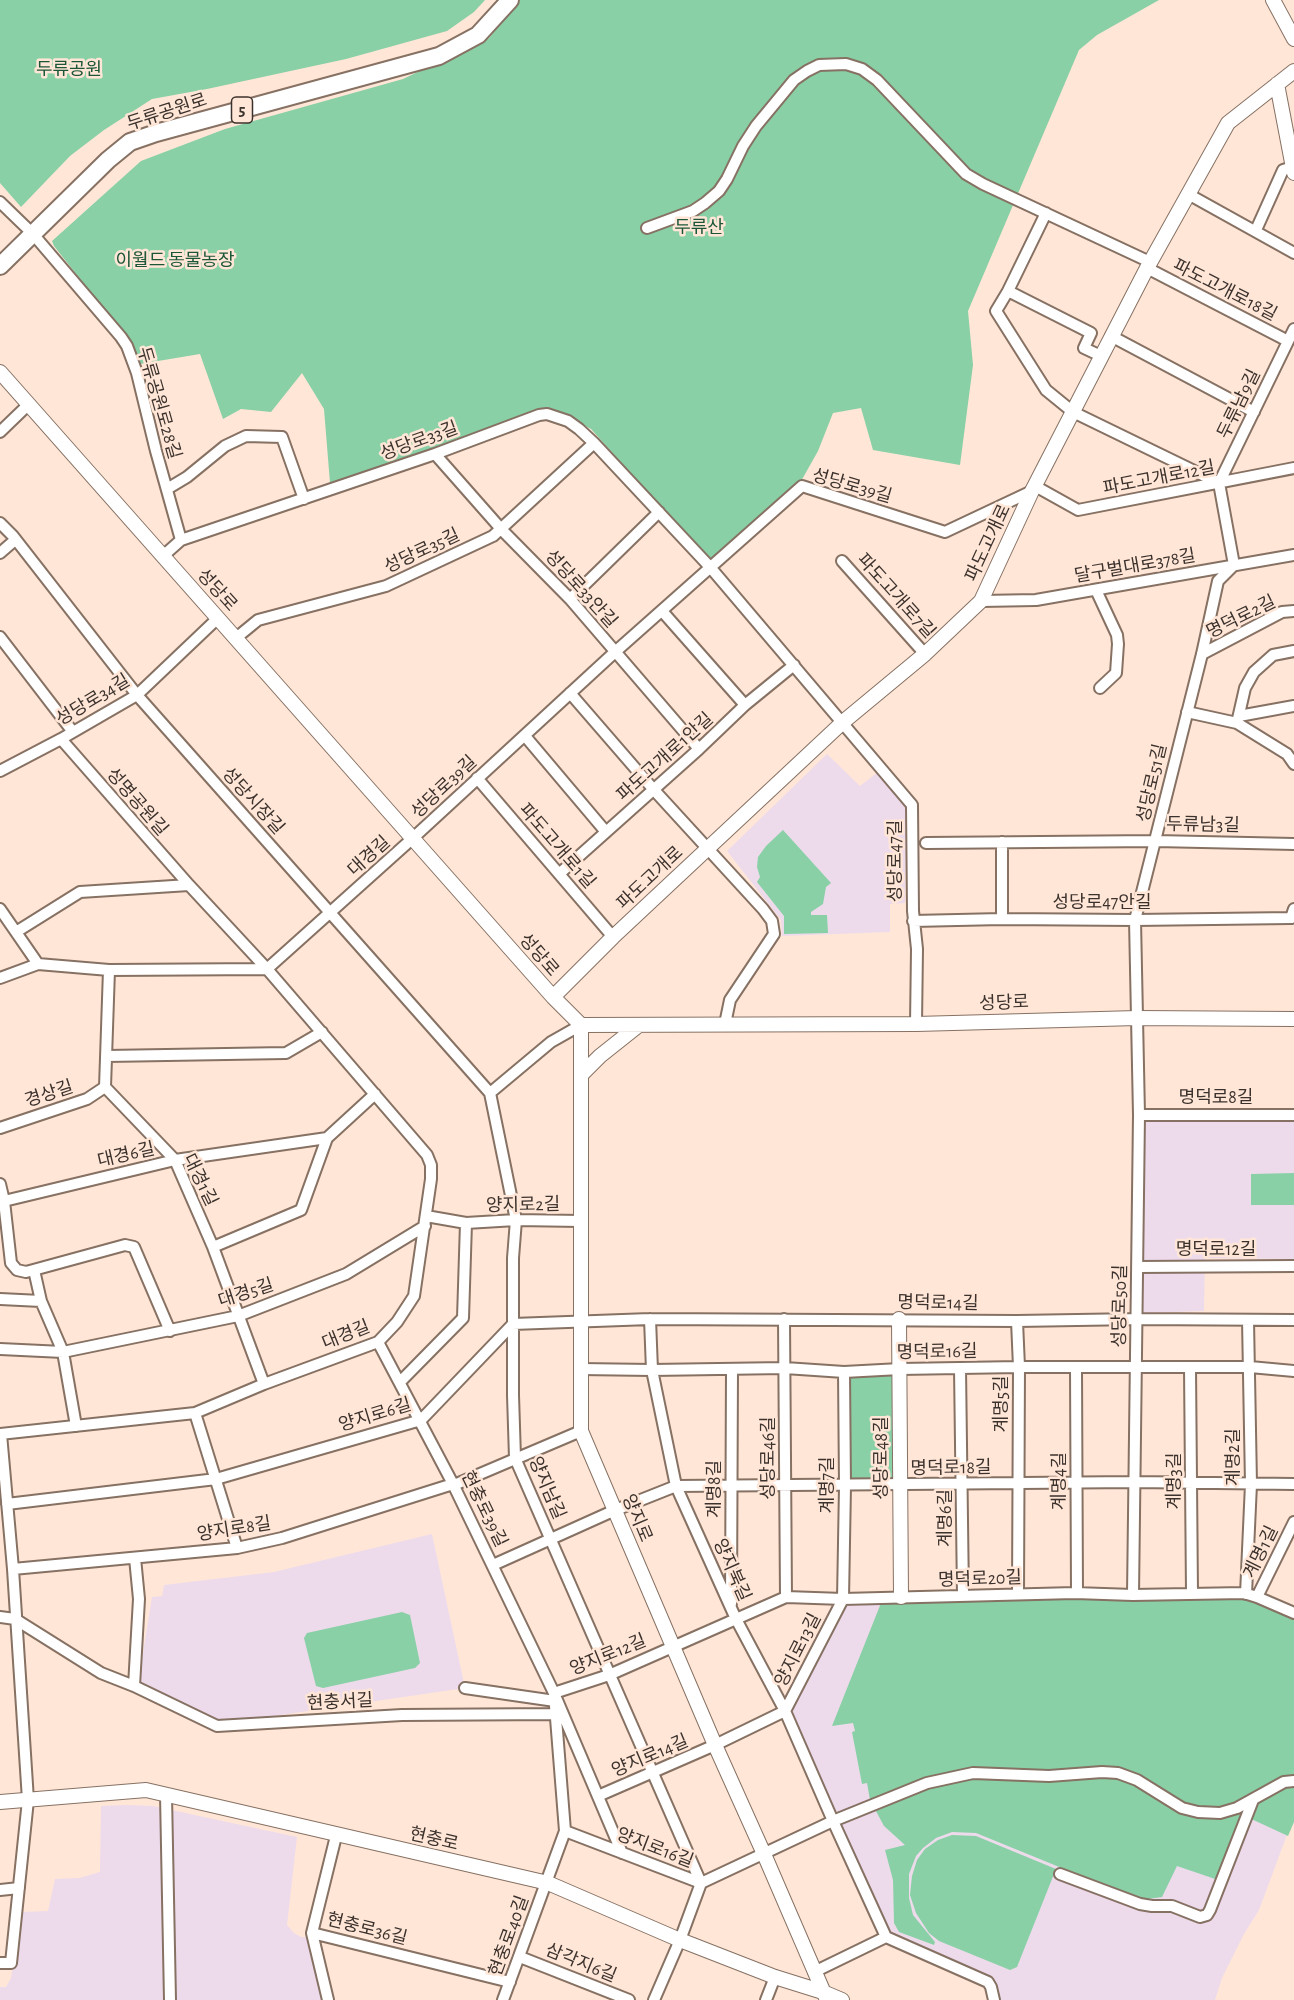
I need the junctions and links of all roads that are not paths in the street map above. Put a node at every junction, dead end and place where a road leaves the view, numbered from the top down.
1 (510, 0) edge
2 (1273, 0) edge
3 (1294, 39) edge
4 (1294, 71) edge
5 (1277, 84) junction
6 (1289, 116) edge
7 (1294, 170) edge
8 (1188, 194) junction
9 (0, 202) edge
10 (1046, 213) junction
11 (647, 228) dead end
12 (1256, 230) junction
13 (33, 234) junction
14 (1294, 253) edge
15 (1148, 265) junction
16 (0, 266) edge
17 (1008, 291) junction
18 (1294, 329) edge
19 (1111, 336) junction
20 (1288, 341) junction
21 (1101, 356) junction
22 (0, 372) edge
23 (29, 404) junction
24 (1073, 412) junction
25 (1254, 412) junction
26 (0, 432) edge
27 (594, 443) junction
28 (435, 454) junction
29 (1294, 468) edge
30 (1220, 483) junction
31 (167, 489) junction
32 (1033, 489) junction
33 (304, 499) junction
34 (659, 512) junction
35 (0, 523) edge
36 (502, 530) junction
37 (15, 540) junction
38 (181, 540) junction
39 (0, 553) edge
40 (1294, 555) edge
41 (163, 556) junction
42 (842, 561) dead end
43 (1234, 565) junction
44 (710, 567) junction
45 (1096, 590) junction
46 (570, 599) junction
47 (981, 601) junction
48 (662, 611) junction
49 (1294, 611) edge
50 (218, 618) junction
51 (0, 637) edge
52 (236, 638) junction
53 (615, 651) junction
54 (1294, 651) edge
55 (925, 654) junction
56 (1202, 654) junction
57 (794, 665) junction
58 (1100, 688) dead end
59 (570, 693) junction
60 (137, 695) junction
61 (745, 705) junction
62 (1294, 706) edge
63 (1186, 712) junction
64 (1238, 719) junction
65 (843, 722) junction
66 (73, 732) junction
67 (525, 736) junction
68 (61, 739) junction
69 (699, 749) junction
70 (1291, 753) edge
71 (1294, 764) edge
72 (0, 771) edge
73 (477, 778) junction
74 (654, 790) junction
75 (606, 832) junction
76 (913, 834) junction
77 (413, 838) junction
78 (1156, 841) junction
79 (1002, 842) junction
80 (926, 843) junction
81 (1294, 844) edge
82 (707, 849) junction
83 (913, 855) junction
84 (559, 874) junction
85 (189, 885) junction
86 (0, 909) edge
87 (331, 912) junction
88 (1292, 913) edge
89 (1002, 918) junction
90 (1135, 920) junction
91 (914, 921) junction
92 (16, 932) junction
93 (613, 937) junction
94 (38, 964) junction
95 (267, 969) junction
96 (109, 970) junction
97 (0, 978) edge
98 (553, 997) junction
99 (1137, 1018) junction
100 (1294, 1019) edge
101 (916, 1023) junction
102 (724, 1024) junction
103 (582, 1025) junction
104 (639, 1025) junction
105 (322, 1032) junction
106 (107, 1056) junction
107 (582, 1075) junction
108 (105, 1087) junction
109 (490, 1093) junction
110 (375, 1095) junction
111 (1138, 1115) junction
112 (1294, 1115) edge
113 (0, 1128) edge
114 (327, 1138) junction
115 (175, 1160) junction
116 (0, 1184) edge
117 (4, 1201) junction
118 (516, 1220) junction
119 (425, 1221) junction
120 (581, 1221) junction
121 (466, 1223) junction
122 (213, 1247) junction
123 (1294, 1266) edge
124 (1137, 1267) junction
125 (34, 1270) junction
126 (0, 1299) edge
127 (41, 1301) junction
128 (238, 1316) junction
129 (1137, 1318) junction
130 (650, 1319) junction
131 (784, 1319) junction
132 (899, 1319) junction
133 (1248, 1320) junction
134 (1294, 1320) edge
135 (1017, 1321) junction
136 (581, 1322) junction
137 (513, 1324) junction
138 (170, 1331) junction
139 (378, 1342) junction
140 (0, 1349) edge
141 (63, 1352) junction
142 (1019, 1367) junction
143 (1250, 1367) junction
144 (785, 1368) junction
145 (900, 1368) junction
146 (960, 1368) junction
147 (1076, 1368) junction
148 (1134, 1368) junction
149 (1190, 1368) junction
150 (580, 1369) junction
151 (652, 1370) junction
152 (732, 1370) junction
153 (1294, 1371) edge
154 (844, 1372) junction
155 (400, 1382) junction
156 (264, 1384) junction
157 (195, 1413) junction
158 (421, 1420) junction
159 (76, 1426) junction
160 (580, 1431) junction
161 (1, 1434) edge
162 (515, 1458) junction
163 (216, 1479) junction
164 (1135, 1482) junction
165 (1019, 1483) junction
166 (1192, 1483) junction
167 (962, 1484) junction
168 (1077, 1484) junction
169 (1251, 1484) junction
170 (1294, 1484) edge
171 (454, 1485) junction
172 (785, 1485) junction
173 (676, 1486) junction
174 (732, 1486) junction
175 (845, 1486) junction
176 (900, 1486) junction
177 (8, 1504) junction
178 (613, 1511) junction
179 (1294, 1522) edge
180 (550, 1539) junction
181 (237, 1548) junction
182 (135, 1558) junction
183 (493, 1565) junction
184 (13, 1569) junction
185 (1077, 1593) junction
186 (1192, 1593) junction
187 (1018, 1594) junction
188 (1133, 1594) junction
189 (1246, 1594) junction
190 (963, 1596) junction
191 (786, 1597) junction
192 (1257, 1597) junction
193 (901, 1598) junction
194 (843, 1599) junction
195 (731, 1608) junction
196 (1294, 1613) edge
197 (0, 1617) edge
198 (736, 1618) junction
199 (15, 1619) junction
200 (673, 1646) junction
201 (609, 1675) junction
202 (134, 1686) junction
203 (465, 1688) dead end
204 (555, 1697) junction
205 (785, 1711) junction
206 (556, 1714) junction
207 (715, 1745) junction
208 (652, 1773) junction
209 (1294, 1781) edge
210 (166, 1795) junction
211 (598, 1796) junction
212 (28, 1800) junction
213 (1253, 1800) junction
214 (0, 1802) edge
215 (833, 1821) junction
216 (565, 1831) junction
217 (336, 1836) junction
218 (622, 1853) junction
219 (764, 1854) junction
220 (1060, 1874) dead end
221 (546, 1883) junction
222 (701, 1883) junction
223 (19, 1887) junction
224 (0, 1890) edge
225 (312, 1933) junction
226 (886, 1937) junction
227 (680, 1940) junction
228 (520, 1957) junction
229 (0, 1963) edge
230 (814, 1972) junction
231 (775, 1977) junction
232 (510, 1982) junction
233 (825, 1996) edge
234 (170, 2000) edge
235 (328, 2000) edge
236 (503, 2000) edge
237 (629, 2000) edge
238 (654, 2000) edge
239 (766, 2000) edge
240 (843, 2000) edge
241 (994, 2000) edge

1 - 13 main road, 두류공원로 / 5
2 - 3 main road
4 - 5 main road, 파도고개로
5 - 6 main road
5 - 8 main road, 파도고개로
6 - 7 main road
7 - 12 street
8 - 12 street
8 - 15 main road, 파도고개로
9 - 13 street, 두류공원로28길
10 - 11 street, 파도고개로18길
10 - 15 street, 파도고개로18길
10 - 17 street
12 - 14 street
13 - 16 main road, 두류공원로 / 5
13 - 31 street, 두류공원로28길
15 - 19 main road, 파도고개로
15 - 20 street, 파도고개로18길
17 - 21 street
17 - 24 street
18 - 20 street, 두류남9길
19 - 21 main road, 파도고개로
19 - 25 street
20 - 25 street, 두류남9길
21 - 24 main road, 파도고개로
22 - 23 main road, 성당로
23 - 26 street
23 - 41 main road, 성당로
24 - 30 street
24 - 32 main road, 파도고개로
25 - 30 street, 두류남9길
27 - 28 street, 성당로33길
27 - 34 street, 성당로33길
27 - 36 street, 성당로35길
28 - 33 street, 성당로33길
28 - 36 street, 성당로33안길
29 - 30 street, 파도고개로12길
30 - 32 street, 파도고개로12길
30 - 43 street
31 - 33 street
31 - 38 street, 두류공원로28길
32 - 44 street, 성당로39길
32 - 47 main road, 파도고개로
33 - 38 street, 성당로33길
34 - 44 street, 성당로33길
34 - 46 street
35 - 37 street, 성당시장길
36 - 46 street, 성당로33안길
36 - 52 street, 성당로35길
37 - 39 street
37 - 60 street, 성당시장길
38 - 41 street, 성당로33길
40 - 43 street, 달구벌대로378길
41 - 50 main road, 성당로
42 - 55 street, 파도고개로7길
43 - 45 street, 달구벌대로378길
43 - 56 street, 성당로51길
44 - 48 street, 성당로39길
44 - 57 street, 성당로33길
45 - 47 street, 달구벌대로378길
45 - 58 street
46 - 53 street, 성당로33안길
47 - 55 main road, 파도고개로
48 - 53 street, 성당로39길
48 - 61 street
49 - 56 street, 명덕로2길
50 - 52 main road, 성당로
50 - 60 street, 성당로34길
51 - 66 street
52 - 77 main road, 성당로
53 - 59 street, 성당로39길
53 - 69 street, 성당로33안길
54 - 64 street
55 - 65 main road, 파도고개로
56 - 63 street, 성당로51길
57 - 61 street, 파도고개로1안길
57 - 65 street, 성당로33길
59 - 67 street, 성당로39길
59 - 74 street
60 - 66 street, 성당로34길
60 - 87 street, 성당시장길
61 - 69 street, 파도고개로1안길
62 - 64 street
63 - 64 street
63 - 78 street, 성당로51길
64 - 70 street
65 - 76 street, 성당로47길
65 - 82 main road, 파도고개로
66 - 68 street, 성당로34길
67 - 73 street, 성당로39길
67 - 75 street
68 - 72 street, 성당로34길
68 - 85 street, 성명공원길
69 - 74 street, 파도고개로1안길
70 - 71 street
73 - 77 street, 성당로39길
73 - 84 street, 파도고개로1길
74 - 75 street, 파도고개로1안길
74 - 82 street
75 - 84 street, 파도고개로1안길
76 - 80 street
76 - 83 street, 성당로47길
77 - 87 street, 대경길
77 - 98 main road, 성당로
78 - 79 street, 두류남3길
78 - 81 street, 두류남3길
78 - 90 street, 성당로51길
79 - 80 street, 두류남3길
79 - 89 street
80 - 83 street
82 - 93 main road, 파도고개로
82 - 102 street
83 - 91 street, 성당로47길
84 - 93 street, 파도고개로1길
85 - 92 street
85 - 95 street, 성명공원길
86 - 92 street
87 - 95 street, 대경길
87 - 109 street, 성당시장길
88 - 90 street, 성당로47안길
89 - 90 street, 성당로47안길
89 - 91 street, 성당로47안길
90 - 99 street, 성당로51길
91 - 101 street, 성당로47길
92 - 94 street
93 - 98 main road, 파도고개로
94 - 96 street
94 - 97 street
95 - 96 street
95 - 105 street, 대경길
96 - 106 street
98 - 103 main road, 성당로
99 - 100 main road, 성당로
99 - 101 main road, 성당로
99 - 111 street, 성당로50길
101 - 102 main road, 성당로
102 - 104 main road, 성당로
103 - 104 main road, 성당로
103 - 107 main road, 양지로
103 - 109 street
104 - 107 main road
105 - 106 street
105 - 110 street, 대경길
106 - 108 street
107 - 120 main road, 양지로
108 - 113 street, 경상길
108 - 115 street, 대경1길
109 - 118 street, 양지남길
110 - 114 street
110 - 119 street, 대경길
111 - 112 street, 명덕로8길
111 - 124 street, 성당로50길
114 - 115 street, 대경6길
114 - 122 street
115 - 117 street, 대경6길
115 - 122 street, 대경1길
116 - 117 street
117 - 125 street
118 - 120 street, 양지로2길
118 - 121 street, 양지로2길
118 - 137 street, 양지남길
119 - 121 street, 양지로2길
119 - 128 street, 대경5길
119 - 139 street, 대경길
120 - 136 main road, 양지로
121 - 155 street, 양지로2길
122 - 128 street, 대경1길
123 - 124 street, 명덕로12길
124 - 129 street, 성당로50길
125 - 127 street
125 - 138 street
126 - 127 street
127 - 141 street
128 - 138 street, 대경5길
128 - 156 street, 대경1길
129 - 133 street, 명덕로14길
129 - 135 street, 명덕로14길
129 - 148 street, 성당로50길
130 - 131 street, 명덕로14길
130 - 136 street, 명덕로14길
130 - 151 street, 양지북길
131 - 132 street, 명덕로14길
131 - 144 street, 성당로46길
132 - 135 street, 명덕로14길
132 - 145 main road, 성당로48길
133 - 134 street, 명덕로14길
133 - 143 street, 계명2길
135 - 142 street, 계명5길
136 - 137 street
136 - 150 main road, 양지로
137 - 158 street, 양지로6길
137 - 162 street, 양지남길
138 - 141 street, 대경5길
139 - 155 street, 현충로39길
139 - 156 street, 대경길
140 - 141 street, 대경5길
141 - 159 street
142 - 146 street, 명덕로16길
142 - 147 street, 명덕로16길
142 - 165 street, 계명5길
143 - 149 street, 명덕로16길
143 - 153 street, 명덕로16길
143 - 169 street, 계명2길
144 - 152 street, 명덕로16길
144 - 154 street, 명덕로16길
144 - 172 street, 성당로46길
145 - 146 street, 명덕로16길
145 - 154 street, 명덕로16길
145 - 176 main road, 성당로48길
146 - 167 street, 계명6길
147 - 148 street, 명덕로16길
147 - 168 street, 계명4길
148 - 149 street, 명덕로16길
148 - 164 street, 성당로50길
149 - 166 street, 계명3길
150 - 151 street, 명덕로16길
150 - 160 main road, 양지로
151 - 152 street, 명덕로16길
151 - 173 street, 양지북길
152 - 174 street, 계명8길
154 - 175 street, 계명7길
155 - 158 street, 현충로39길
156 - 157 street, 대경길
157 - 159 street, 대경길
157 - 163 street
158 - 163 street, 양지로6길
158 - 171 street, 현충로39길
159 - 161 street, 대경길
160 - 162 street, 양지로8길
160 - 178 main road, 양지로
161 - 177 street
162 - 171 street, 양지로8길
162 - 180 street, 양지남길
163 - 177 street, 양지로6길
163 - 181 street
164 - 166 street, 명덕로18길
164 - 168 street, 명덕로18길
164 - 188 street, 성당로50길
165 - 167 street, 명덕로18길
165 - 168 street, 명덕로18길
165 - 187 street, 계명5길
166 - 169 street, 명덕로18길
166 - 186 street, 계명3길
167 - 176 street, 명덕로18길
167 - 190 street, 계명6길
168 - 185 street, 계명4길
169 - 170 street, 명덕로18길
169 - 189 street, 계명2길
171 - 181 street, 양지로8길
171 - 183 street, 현충로39길
172 - 174 street, 명덕로18길
172 - 175 street, 명덕로18길
172 - 191 street, 성당로46길
173 - 174 street, 명덕로18길
173 - 178 street, 명덕로18길
173 - 195 street, 양지북길
174 - 195 street, 계명8길
175 - 176 street, 명덕로18길
175 - 194 street, 계명7길
176 - 193 main road, 성당로48길
177 - 184 street
178 - 180 street, 명덕로18길
178 - 200 main road, 양지로
179 - 192 street, 계명1길
180 - 183 street, 명덕로18길
180 - 201 street, 양지남길
181 - 182 street, 양지로8길
182 - 184 street, 양지로8길
182 - 202 street
183 - 204 street, 현충로39길
184 - 199 street
185 - 187 street, 명덕로20길
185 - 188 street, 명덕로20길
186 - 188 street, 명덕로20길
186 - 189 street, 명덕로20길
187 - 190 street, 명덕로20길
189 - 192 street, 명덕로20길
190 - 193 street, 명덕로20길
191 - 194 street, 명덕로20길
191 - 198 street, 명덕로20길
192 - 196 street, 명덕로20길
193 - 194 street, 명덕로20길
194 - 205 street, 양지로13길
195 - 198 street, 양지북길
197 - 199 street, 현충서길
198 - 200 street, 명덕로20길
198 - 205 street, 양지북길
199 - 202 street, 현충서길
199 - 212 street
200 - 201 street, 양지로12길
200 - 207 main road, 양지로
201 - 204 street, 양지로12길
201 - 208 street, 양지남길
202 - 206 street, 현충서길
203 - 204 street
204 - 206 street, 현충로39길
204 - 211 street, 현충로39길
205 - 207 street, 양지로13길
205 - 215 street, 양지북길
206 - 216 street, 현충로39길
207 - 208 street, 양지로14길
207 - 219 main road, 양지로
208 - 211 street, 양지로14길
208 - 222 street, 양지남길
209 - 213 street
210 - 212 main road, 현충로
210 - 217 main road, 현충로
210 - 234 street
211 - 218 street, 현충로39길
212 - 214 main road, 현충로
212 - 223 street
213 - 215 street
213 - 220 street
215 - 219 street
215 - 226 street, 양지북길
216 - 218 street, 양지로16길
216 - 221 street, 현충로39길
217 - 221 main road, 현충로
217 - 225 street, 현충로36길
218 - 222 street, 양지로16길
219 - 222 street, 양지로16길
219 - 230 main road, 양지로
221 - 227 main road, 현충로
221 - 228 street, 현충로40길
222 - 227 street
223 - 224 street
223 - 229 street
225 - 232 street, 현충로36길
225 - 235 street
226 - 230 street
226 - 241 street
227 - 231 main road, 현충로
227 - 238 street
228 - 232 street, 현충로40길
228 - 237 street, 삼각지6길
230 - 233 main road, 양지로
231 - 233 main road, 현충로
231 - 239 street
232 - 236 street, 현충로40길
233 - 240 main road, 현충로

